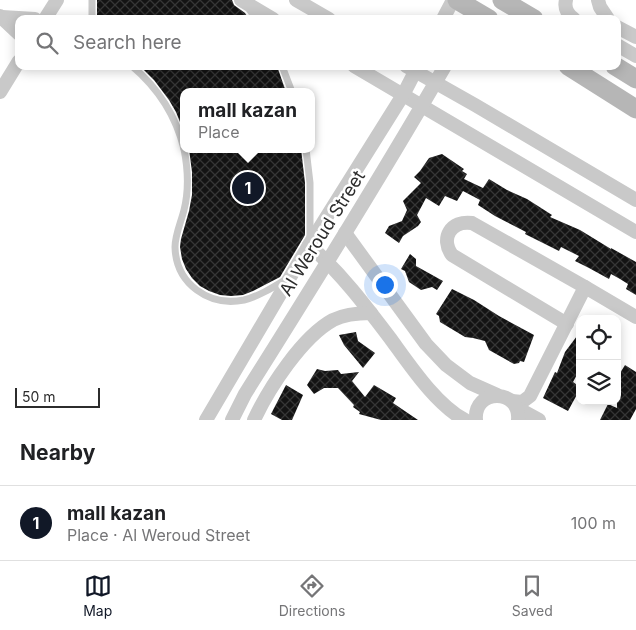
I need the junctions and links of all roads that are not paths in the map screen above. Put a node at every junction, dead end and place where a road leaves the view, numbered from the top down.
1 (57, 0) edge
2 (92, 0) edge
3 (296, 0) edge
4 (453, 0) edge
5 (457, 0) edge
6 (502, 0) edge
7 (566, 0) edge
8 (598, 0) edge
9 (243, 1) edge
10 (48, 15) edge
11 (92, 15) edge
12 (253, 15) edge
13 (266, 15) edge
14 (322, 15) edge
15 (445, 15) edge
16 (479, 15) edge
17 (527, 15) edge
18 (569, 15) edge
19 (605, 15) edge
20 (1, 17) edge
21 (15, 18) edge
22 (621, 29) edge
23 (15, 30) edge
24 (636, 38) edge
25 (621, 47) edge
26 (636, 56) edge
27 (15, 68) edge
28 (136, 70) edge
29 (284, 70) edge
30 (361, 70) edge
31 (412, 70) edge
32 (416, 70) edge
33 (443, 70) edge
34 (574, 70) edge
35 (621, 70) edge
36 (636, 79) edge
37 (436, 82) junction
38 (290, 88) edge
39 (0, 92) edge
40 (403, 95) junction
41 (422, 107) junction
42 (636, 109) edge
43 (180, 136) edge
44 (185, 153) edge
45 (306, 153) edge
46 (636, 200) edge
47 (636, 232) edge
48 (345, 233) junction
49 (310, 245) junction
50 (328, 261) junction
51 (290, 278) junction
52 (585, 287) junction
53 (371, 313) junction
54 (636, 317) edge
55 (566, 324) junction
56 (497, 396) junction
57 (515, 410) edge
58 (206, 420) edge
59 (232, 420) edge
60 (254, 420) edge
61 (465, 420) edge
62 (476, 420) edge
63 (539, 420) edge

1 - 10 street
2 - 11 lane
3 - 14 street
4 - 15 street
5 - 16 main road
6 - 17 main road
7 - 18 street
8 - 19 street
9 - 12 lane
9 - 13 street
20 - 21 street
20 - 23 street
22 - 24 street
25 - 26 street
27 - 39 street
28 - 43 lane
29 - 38 lane
30 - 40 street
31 - 40 street, Al Weroud Street
32 - 37 street
33 - 37 street, Al Weroud Street
34 - 42 main road
35 - 36 main road
37 - 41 street, Al Weroud Street
37 - 46 street
40 - 41 street
40 - 49 street, Al Weroud Street
41 - 47 street
41 - 48 street, Al Weroud Street
44 - 51 lane
45 - 49 lane
48 - 50 street, Al Weroud Street
48 - 56 street
49 - 50 street
49 - 51 street, Al Weroud Street
50 - 53 street
50 - 59 street, Al Weroud Street
51 - 58 street, Al Weroud Street
52 - 54 street
52 - 55 street
52 - 55 street
53 - 60 street
53 - 61 street
55 - 57 street
56 - 57 street
56 - 62 street
57 - 63 street

